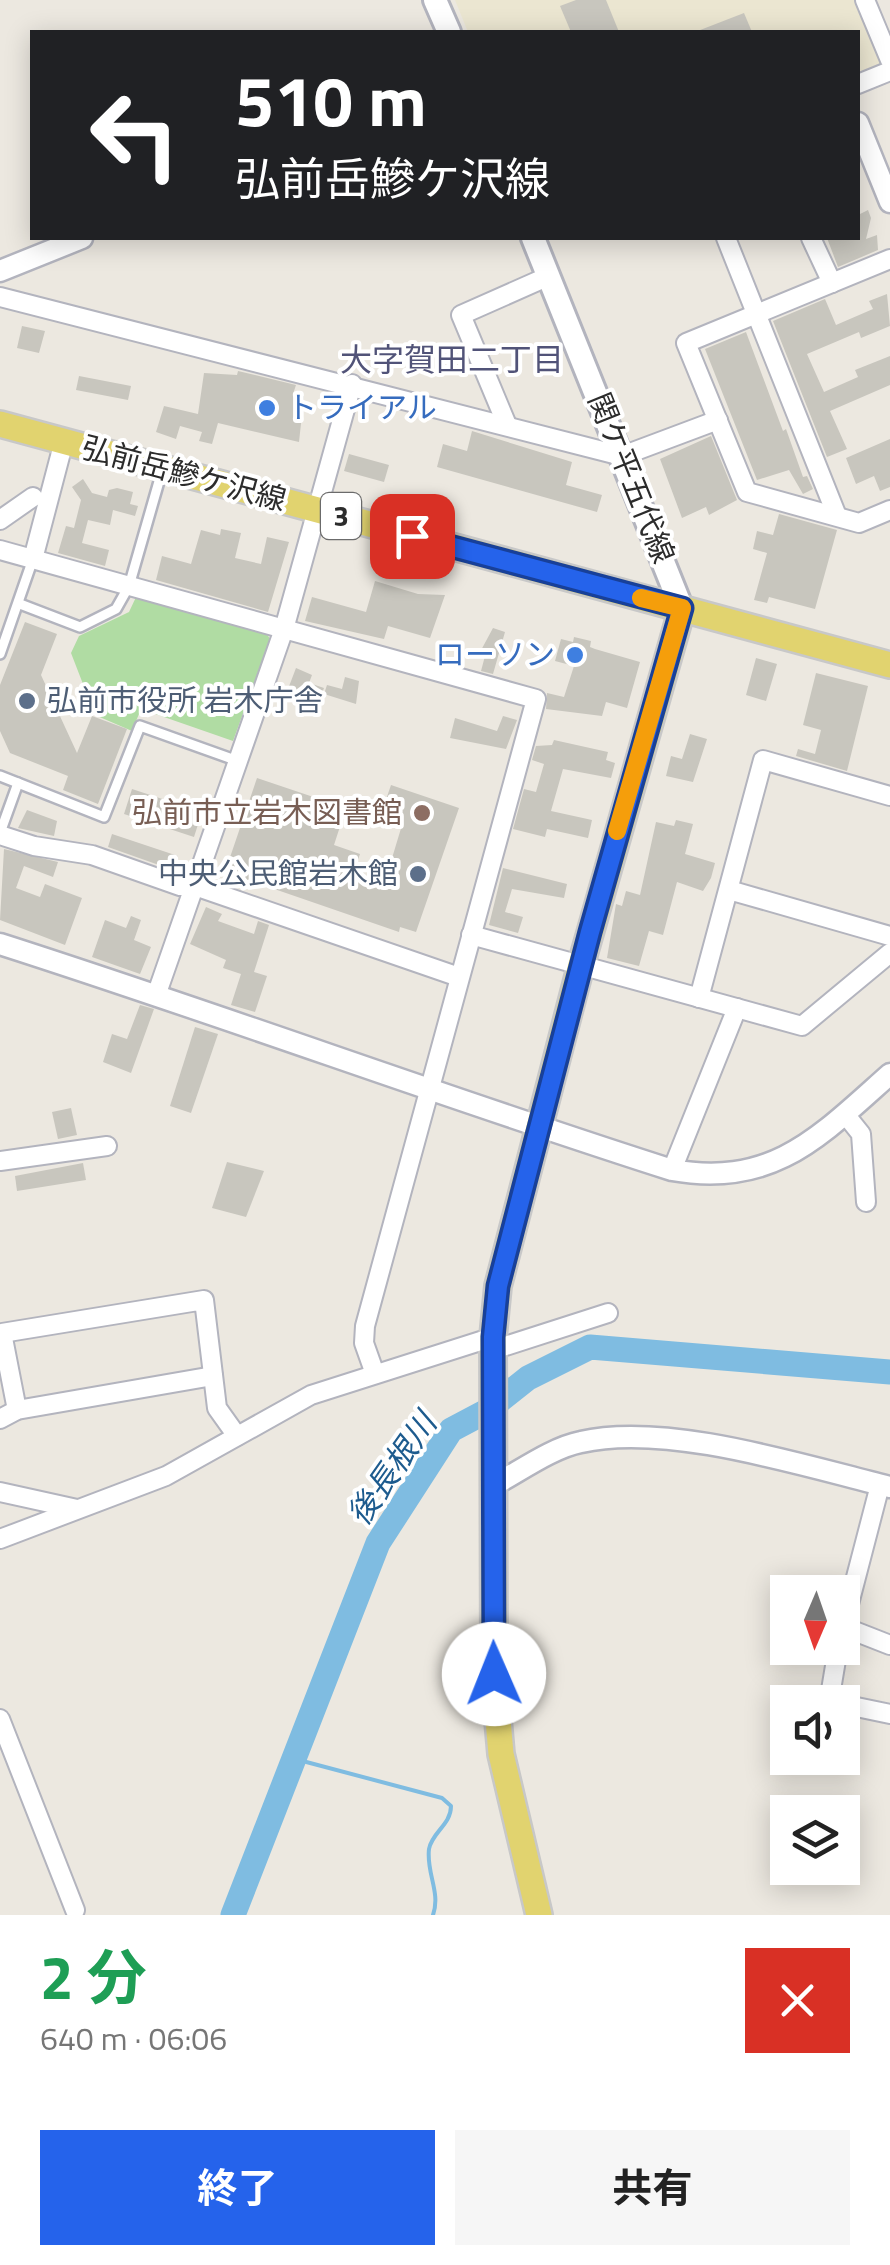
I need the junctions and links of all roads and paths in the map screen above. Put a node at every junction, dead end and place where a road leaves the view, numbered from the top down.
1 (436, 0) edge
2 (865, 0) edge
3 (448, 30) edge
4 (890, 60) edge
5 (890, 71) edge
6 (860, 83) edge
7 (860, 128) edge
8 (890, 202) edge
9 (77, 240) edge
10 (534, 240) edge
11 (727, 240) edge
12 (813, 240) edge
13 (890, 260) edge
14 (0, 271) edge
15 (549, 276) junction
16 (832, 283) junction
17 (0, 296) edge
18 (758, 313) junction
19 (352, 384) junction
20 (718, 420) junction
21 (0, 424) edge
22 (507, 425) junction
23 (64, 441) junction
24 (622, 456) junction
25 (163, 468) junction
26 (32, 498) dead end
27 (318, 510) junction
28 (890, 510) edge
29 (838, 516) junction
30 (0, 520) edge
31 (0, 550) edge
32 (34, 559) junction
33 (129, 586) junction
34 (20, 604) junction
35 (682, 608) junction
36 (284, 629) junction
37 (0, 654) edge
38 (890, 665) edge
39 (238, 761) junction
40 (0, 776) edge
41 (18, 783) junction
42 (890, 796) edge
43 (0, 834) edge
44 (195, 886) junction
45 (729, 890) junction
46 (471, 935) junction
47 (890, 936) edge
48 (0, 944) edge
49 (890, 954) edge
50 (581, 965) junction
51 (459, 977) junction
52 (157, 993) junction
53 (698, 998) junction
54 (737, 1008) junction
55 (890, 1074) edge
56 (427, 1092) junction
57 (845, 1114) junction
58 (537, 1128) junction
59 (107, 1146) dead end
60 (0, 1162) edge
61 (672, 1170) junction
62 (866, 1202) dead end
63 (608, 1314) dead end
64 (493, 1352) junction
65 (375, 1374) junction
66 (213, 1376) junction
67 (8, 1415) edge
68 (237, 1436) junction
69 (492, 1486) junction
70 (885, 1486) edge
71 (3, 1488) edge
72 (78, 1509) junction
73 (0, 1539) edge
74 (859, 1575) edge
75 (860, 1635) edge
76 (890, 1645) edge
77 (860, 1707) edge
78 (890, 1714) edge
79 (0, 1719) edge
80 (75, 1910) dead end
81 (539, 1915) edge

1 - 3 main road
2 - 4 street
5 - 6 street
7 - 8 street
9 - 14 street
10 - 15 main road, 関ケ平五代線
11 - 18 street
12 - 16 street
13 - 16 street
15 - 22 street
15 - 24 main road, 関ケ平五代線
16 - 18 street
17 - 19 street
18 - 20 street
18 - 29 street
19 - 22 street
19 - 27 street
20 - 24 street
20 - 29 street
21 - 23 main road, 弘前岳鰺ケ沢線 / 3
22 - 24 street
23 - 25 main road, 弘前岳鰺ケ沢線 / 3
23 - 32 street
24 - 35 main road, 関ケ平五代線
25 - 27 main road, 弘前岳鰺ケ沢線 / 3
25 - 33 lane
26 - 30 street
27 - 35 main road, 弘前岳鰺ケ沢線 / 3
27 - 36 street
28 - 29 street
31 - 32 street
32 - 33 street
32 - 34 lane
33 - 34 lane
33 - 36 street
34 - 37 lane
35 - 38 main road, 弘前岳鰺ケ沢線 / 3
35 - 50 main road
36 - 39 street
36 - 46 street
39 - 41 lane
39 - 44 street
40 - 41 lane
41 - 43 lane
42 - 45 street
43 - 44 street
44 - 51 street
44 - 52 street
45 - 47 street
45 - 53 street
46 - 50 street
46 - 51 street
48 - 52 street
49 - 54 street
50 - 53 street
50 - 58 main road
51 - 56 street
52 - 56 street
53 - 54 street
54 - 61 street
55 - 57 street
56 - 58 street
56 - 65 street
57 - 61 street
57 - 62 street
58 - 61 street
58 - 64 main road
59 - 60 street
63 - 64 street
64 - 65 street
64 - 69 main road
65 - 68 street
66 - 67 street
66 - 67 street
66 - 68 street
68 - 72 street
69 - 70 street
69 - 81 main road
70 - 74 street
71 - 72 street
72 - 73 street
75 - 76 street
77 - 78 street
79 - 80 street

